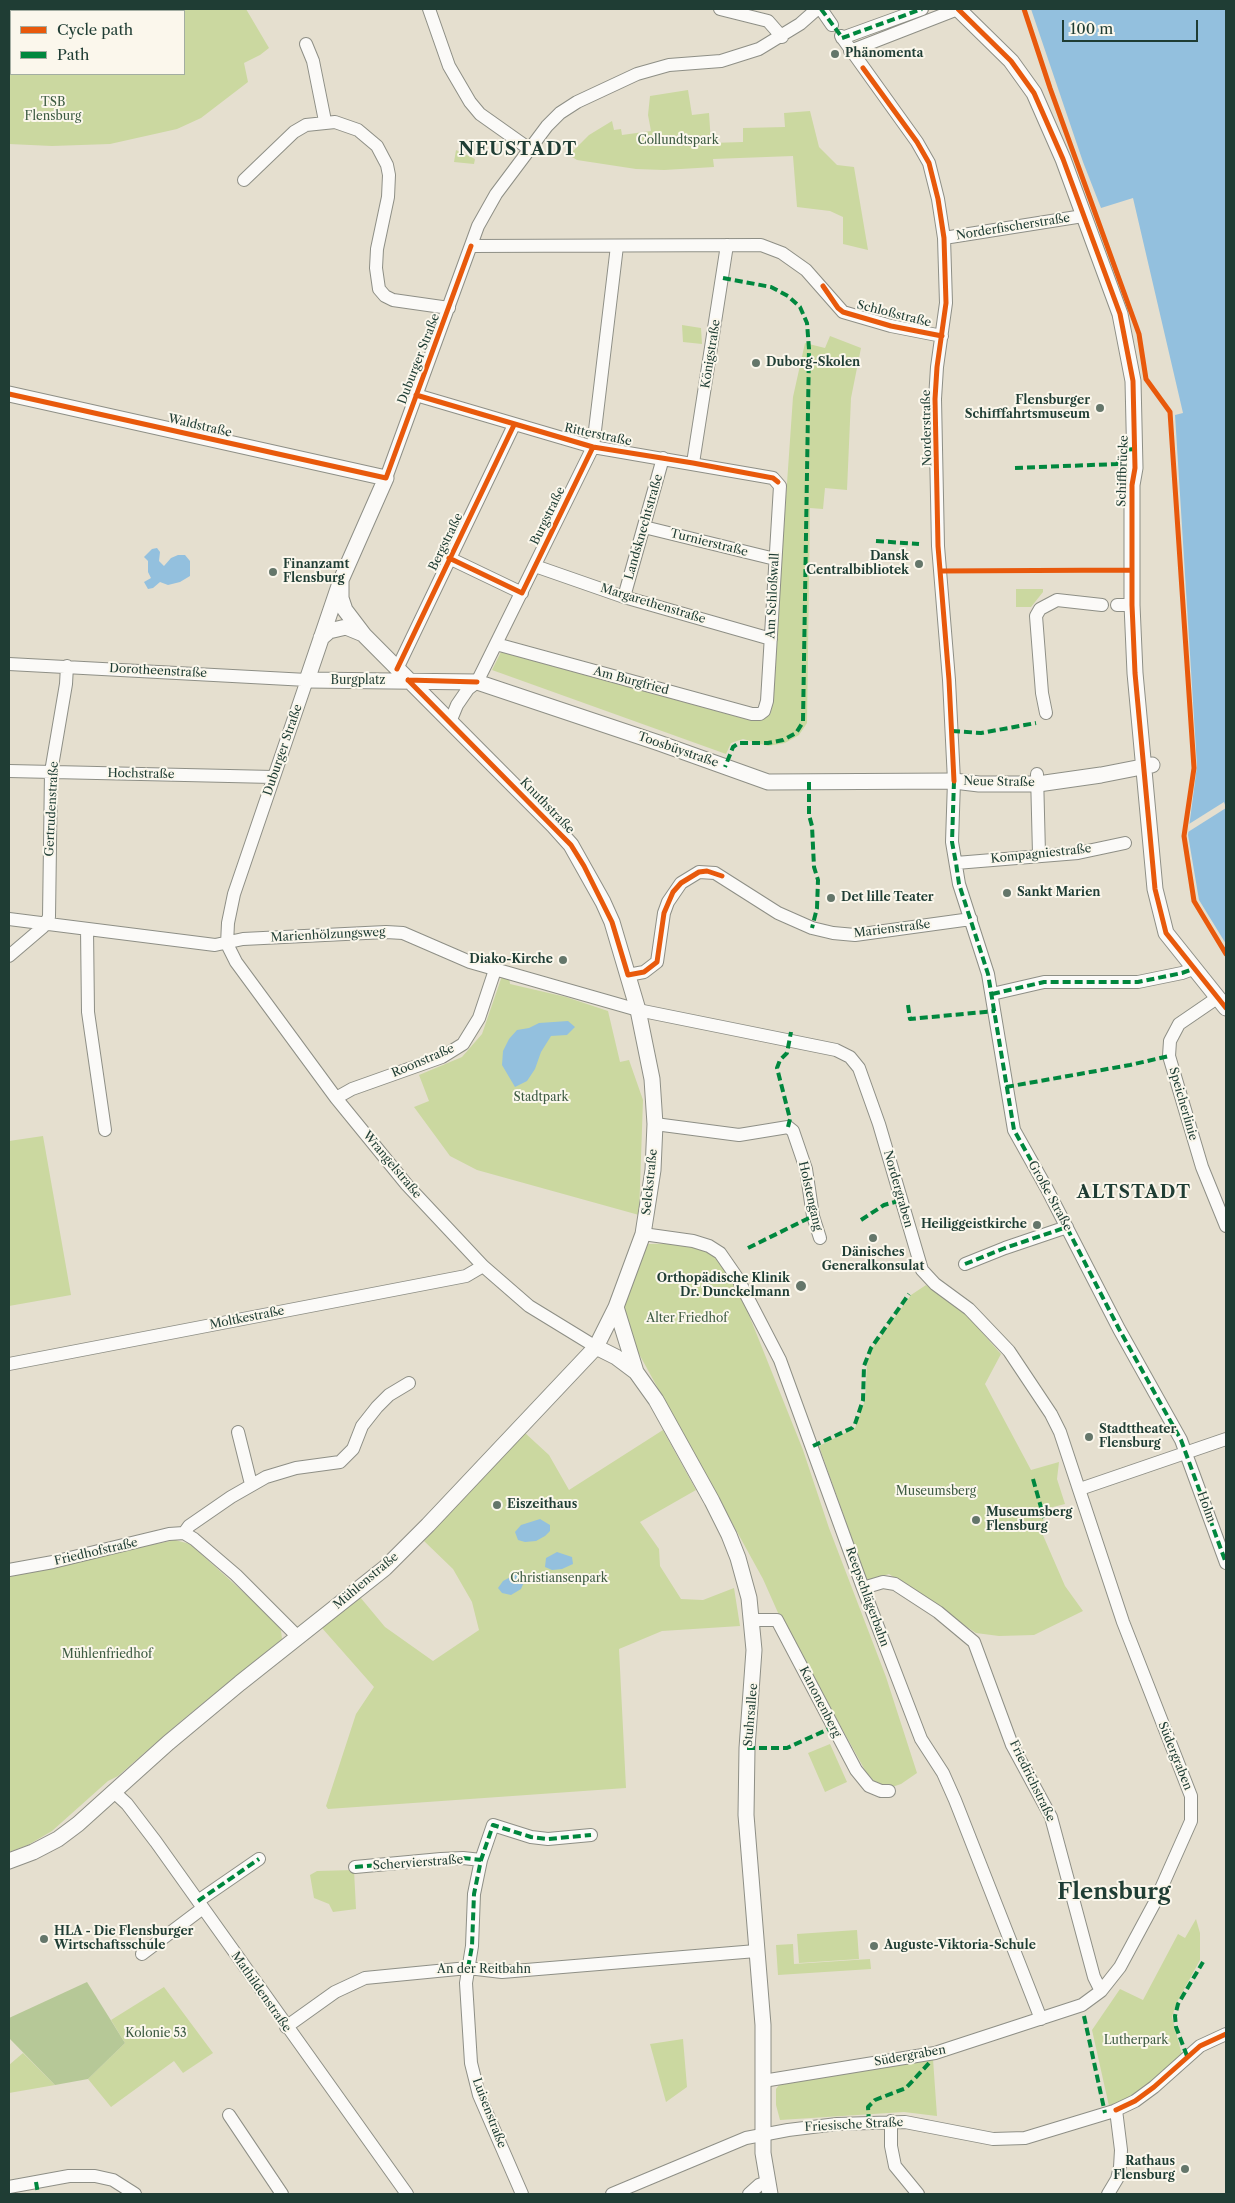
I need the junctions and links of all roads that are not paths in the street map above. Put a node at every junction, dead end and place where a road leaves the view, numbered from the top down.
1 (429, 9) edge
2 (720, 9) edge
3 (817, 9) edge
4 (821, 9) edge
5 (922, 9) edge
6 (958, 9) edge
7 (901, 12) edge
8 (832, 25) dead end
9 (782, 37) junction
10 (306, 44) dead end
11 (850, 51) junction
12 (324, 121) junction
13 (528, 148) junction
14 (244, 180) dead end
15 (1082, 216) junction
16 (944, 238) junction
17 (728, 245) junction
18 (470, 246) junction
19 (618, 246) junction
20 (449, 308) junction
21 (942, 336) junction
22 (9, 394) edge
23 (416, 395) junction
24 (514, 425) junction
25 (593, 447) junction
26 (663, 458) junction
27 (693, 463) junction
28 (1135, 468) junction
29 (386, 478) junction
30 (778, 482) joint
31 (644, 527) junction
32 (449, 558) junction
33 (775, 559) junction
34 (535, 566) junction
35 (341, 580) junction
36 (522, 593) junction
37 (624, 596) junction
38 (1102, 605) dead end
39 (364, 635) junction
40 (321, 638) junction
41 (771, 640) junction
42 (496, 644) junction
43 (9, 664) edge
44 (67, 666) junction
45 (397, 668) junction
46 (307, 680) junction
47 (408, 680) junction
48 (477, 682) junction
49 (764, 711) joint
50 (1046, 713) dead end
51 (450, 722) junction
52 (1147, 766) junction
53 (9, 771) edge
54 (52, 772) junction
55 (274, 778) junction
56 (1037, 779) junction
57 (954, 781) junction
58 (1125, 844) dead end
59 (1039, 854) junction
60 (956, 863) junction
61 (9, 919) edge
62 (971, 919) junction
63 (46, 923) junction
64 (87, 928) junction
65 (227, 944) junction
66 (9, 956) edge
67 (1193, 969) junction
68 (495, 970) junction
69 (628, 975) junction
70 (992, 994) junction
71 (1222, 1003) edge
72 (638, 1010) junction
73 (336, 1098) junction
74 (655, 1124) junction
75 (105, 1130) dead end
76 (1226, 1226) edge
77 (1067, 1227) junction
78 (642, 1234) junction
79 (820, 1238) dead end
80 (965, 1264) dead end
81 (483, 1266) junction
82 (616, 1307) junction
83 (596, 1347) junction
84 (9, 1364) edge
85 (636, 1372) junction
86 (409, 1383) dead end
87 (238, 1432) dead end
88 (1226, 1439) edge
89 (1186, 1452) junction
90 (251, 1484) junction
91 (1080, 1488) junction
92 (184, 1533) junction
93 (1226, 1562) edge
94 (9, 1570) edge
95 (863, 1588) junction
96 (752, 1620) junction
97 (298, 1637) junction
98 (113, 1791) junction
99 (889, 1791) dead end
100 (591, 1835) dead end
101 (259, 1859) dead end
102 (481, 1860) junction
103 (9, 1861) edge
104 (355, 1867) dead end
105 (200, 1905) junction
106 (756, 1951) junction
107 (142, 1954) dead end
108 (468, 1968) junction
109 (1101, 1991) junction
110 (1041, 2019) junction
111 (286, 2027) junction
112 (1226, 2034) edge
113 (763, 2081) junction
114 (1116, 2110) junction
115 (229, 2115) dead end
116 (891, 2121) junction
117 (762, 2133) junction
118 (9, 2187) edge
119 (769, 2188) edge
120 (619, 2193) edge
121 (135, 2194) edge
122 (282, 2194) edge
123 (407, 2194) edge
124 (522, 2194) edge
125 (749, 2194) edge
126 (918, 2194) edge
127 (1108, 2194) edge

1 - 13 street
2 - 9 street
3 - 9 street, Duburger Straße
4 - 8 street
5 - 7 street
6 - 11 street
6 - 15 main road, Schiffbrücke
7 - 11 street, Norderstraße
9 - 13 street, Duburger Straße
10 - 12 street
11 - 16 street, Norderstraße
12 - 14 street
12 - 20 street
13 - 18 street, Duburger Straße
15 - 16 street, Norderfischerstraße
15 - 28 main road, Schiffbrücke
16 - 21 street, Norderstraße
17 - 19 street, Schloßstraße
17 - 21 street, Schloßstraße
17 - 27 street, Königstraße
18 - 19 street, Schloßstraße
18 - 20 street, Duburger Straße
19 - 25 street, Burgstraße
20 - 23 street, Duburger Straße
21 - 57 street, Norderstraße
22 - 29 main road, Waldstraße
23 - 24 street, Ritterstraße
23 - 29 street, Duburger Straße
24 - 25 street, Ritterstraße
24 - 32 street, Bergstraße
25 - 26 street, Ritterstraße
25 - 34 street, Burgstraße
26 - 27 street, Ritterstraße
26 - 31 street, Landsknechtstraße
27 - 30 street, Ritterstraße
28 - 52 main road, Schiffbrücke
28 - 52 main road, Schiffbrücke
29 - 35 main road, Duburger Straße
30 - 33 street, Am Schloßwall
31 - 33 street, Turnierstraße
31 - 37 street, Landsknechtstraße
32 - 36 street
32 - 45 street, Bergstraße
33 - 41 street, Am Schloßwall
34 - 36 street, Burgstraße
34 - 37 street, Margarethenstraße
35 - 39 main road, Knuthstraße
35 - 40 main road, Duburger Straße
36 - 42 street, Burgstraße
37 - 41 street, Margarethenstraße
38 - 50 street
39 - 40 main road, Knuthstraße
39 - 45 main road, Knuthstraße
40 - 46 main road, Duburger Straße
41 - 49 street, Am Schloßwall
42 - 48 street, Burgstraße
42 - 49 street, Am Burgfried
43 - 44 street, Dorotheenstraße
44 - 46 street, Dorotheenstraße
44 - 54 street, Gertrudenstraße
45 - 47 main road, Knuthstraße
46 - 47 main road, Burgplatz
46 - 55 street, Duburger Straße
47 - 48 main road, Toosbüystraße
47 - 51 main road, Knuthstraße
48 - 51 street
48 - 57 main road, Toosbüystraße
51 - 69 main road, Knuthstraße
52 - 56 main road, Neue Straße
52 - 67 main road, Schiffbrücke
53 - 54 street, Hochstraße
54 - 55 street, Hochstraße
54 - 63 street, Gertrudenstraße
55 - 65 street, Duburger Straße
56 - 57 main road, Neue Straße
56 - 59 street
57 - 60 street, Norderstraße
58 - 59 street, Kompagniestraße
59 - 60 street, Kompagniestraße
60 - 62 street, Norderstraße
61 - 63 street, Marienhölzungsweg
62 - 69 street, Marienstraße
62 - 70 street, Große Straße
63 - 64 street, Marienhölzungsweg
63 - 66 street
64 - 65 street, Marienhölzungsweg
64 - 75 street
65 - 68 street, Marienhölzungsweg
65 - 73 street, Wrangelstraße
67 - 70 street
67 - 71 main road, Schiffbrücke
68 - 72 street, Marienhölzungsweg
68 - 73 street, Roonstraße
69 - 72 main road, Knuthstraße
70 - 77 street, Große Straße
71 - 76 street, Speicherlinie
72 - 74 main road, Selckstraße
72 - 91 street, Nordergraben
73 - 81 street, Wrangelstraße
74 - 78 main road, Selckstraße
74 - 79 street, Holstengang
77 - 80 street
77 - 89 street, Große Straße
78 - 82 main road, Selckstraße
78 - 95 street, Reepschlägerbahn
81 - 83 street, Wrangelstraße
81 - 84 street, Moltkestraße
82 - 83 main road, Selckstraße
82 - 85 main road
83 - 85 main road, Stuhrsallee
83 - 97 main road, Mühlenstraße
85 - 96 main road, Stuhrsallee
86 - 90 street
87 - 90 street
88 - 89 street
89 - 91 street
89 - 93 street, Holm
90 - 92 street
91 - 109 street, Südergraben
92 - 94 street, Friedhofstraße
92 - 97 street
95 - 109 street, Friedrichstraße
95 - 110 street, Reepschlägerbahn
96 - 99 street, Kanonenberg
96 - 106 main road, Stuhrsallee
97 - 98 main road, Mühlenstraße
98 - 103 main road, Mühlenstraße
98 - 105 street, Mathildenstraße
100 - 102 street, Luisenstraße
101 - 105 street
102 - 104 street, Schervierstraße
102 - 108 street, Luisenstraße
105 - 107 street
105 - 111 street, Mathildenstraße
106 - 108 street, An der Reitbahn
106 - 113 main road, Stuhrsallee
108 - 111 street, An der Reitbahn
108 - 124 street, Luisenstraße
109 - 110 street, Südergraben
110 - 113 street, Südergraben
111 - 123 street, Mathildenstraße
112 - 114 street, Friesische Straße
113 - 117 main road, Stuhrsallee
114 - 116 street, Friesische Straße
114 - 127 street
115 - 122 street
116 - 117 street, Friesische Straße
116 - 126 street
117 - 119 main road, Stuhrsallee
117 - 120 street, Friesische Straße
118 - 121 street
119 - 125 street

